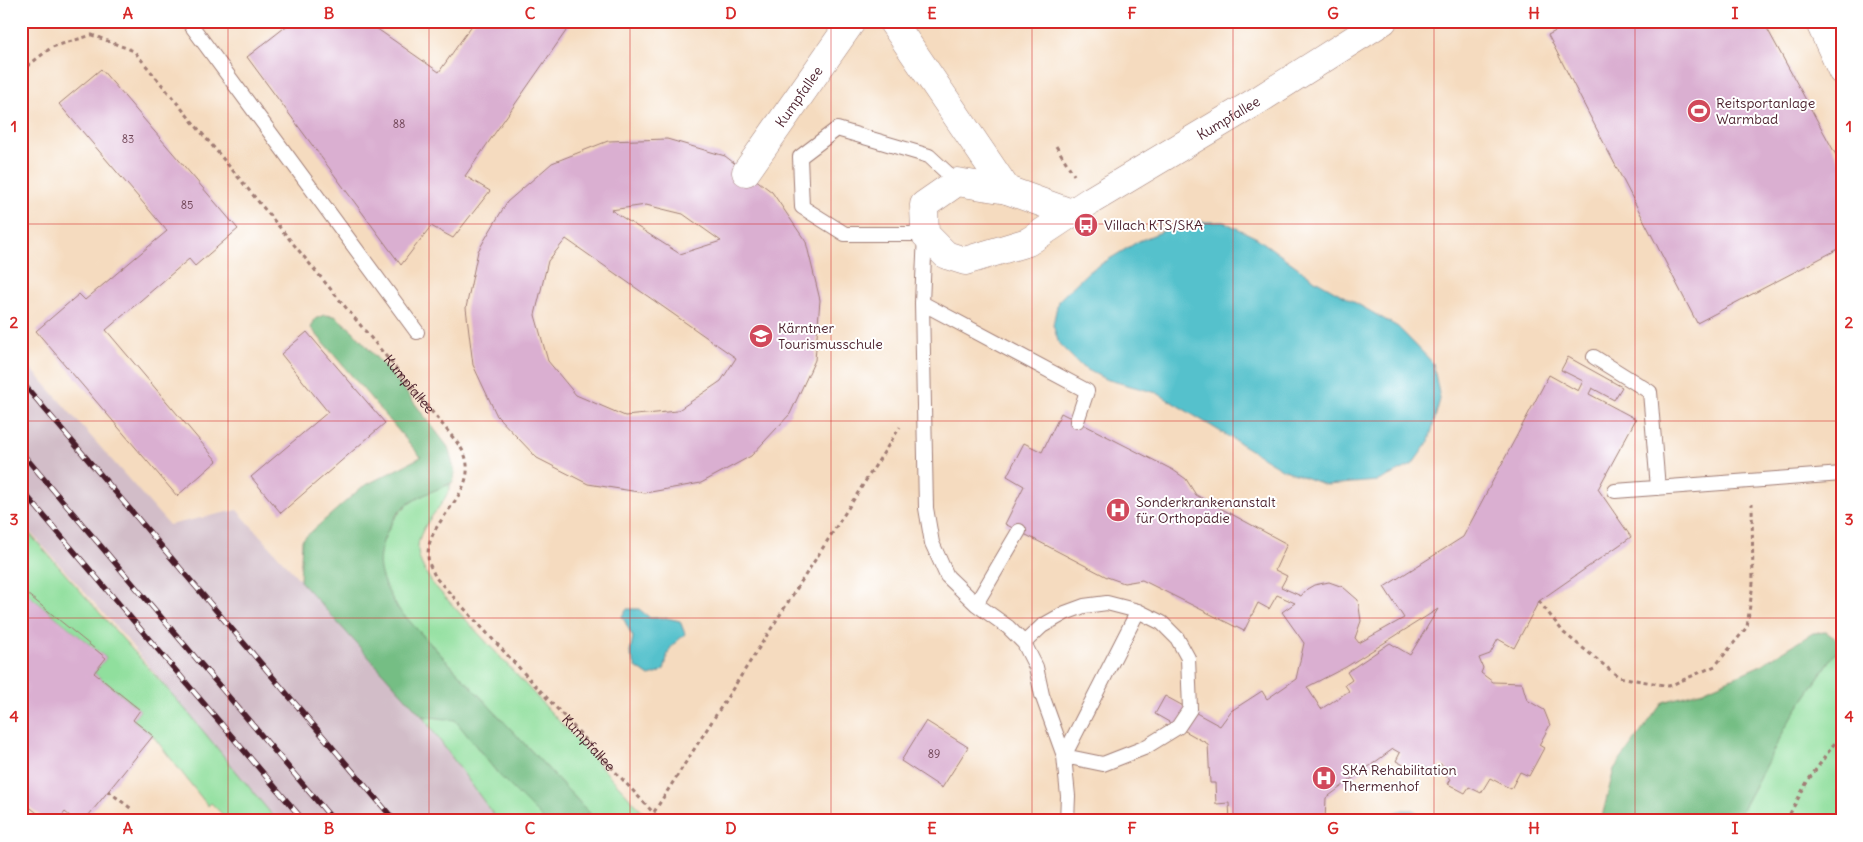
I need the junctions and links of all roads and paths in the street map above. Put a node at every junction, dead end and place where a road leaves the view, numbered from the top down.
1 (188, 21) edge
2 (852, 21) edge
3 (892, 21) edge
4 (1383, 21) edge
5 (1819, 21) edge
6 (21, 71) edge
7 (1842, 71) edge
8 (746, 172) dead end
9 (957, 182) junction
10 (1006, 190) junction
11 (1071, 212) junction
12 (925, 234) junction
13 (922, 304) junction
14 (417, 332) dead end
15 (1594, 357) dead end
16 (923, 390) junction
17 (1077, 421) dead end
18 (1842, 474) edge
19 (1751, 481) junction
20 (1658, 488) junction
21 (1616, 491) dead end
22 (1019, 531) dead end
23 (1539, 601) dead end
24 (976, 604) junction
25 (1138, 610) junction
26 (1024, 643) junction
27 (1842, 733) edge
28 (1064, 756) junction
29 (108, 791) dead end
30 (133, 810) dead end
31 (654, 812) junction
32 (661, 821) edge
33 (1067, 821) edge
34 (1786, 821) edge

1 - 14 lane
2 - 8 street, Kumpfallee
3 - 10 street
4 - 11 street, Kumpfallee
5 - 7 street
6 - 31 path, Kumpfallee
9 - 10 street
9 - 12 street
9 - 12 lane
10 - 11 street
11 - 12 street, Kumpfallee
12 - 13 lane
13 - 16 lane
13 - 17 lane
15 - 20 lane
16 - 24 lane
16 - 31 path
18 - 19 lane
19 - 20 lane
19 - 23 path
20 - 21 lane
22 - 24 lane
24 - 26 lane
25 - 26 lane
25 - 28 lane
25 - 28 lane
26 - 28 lane
27 - 34 path
28 - 33 lane
29 - 30 path
31 - 32 path, Kumpfallee

